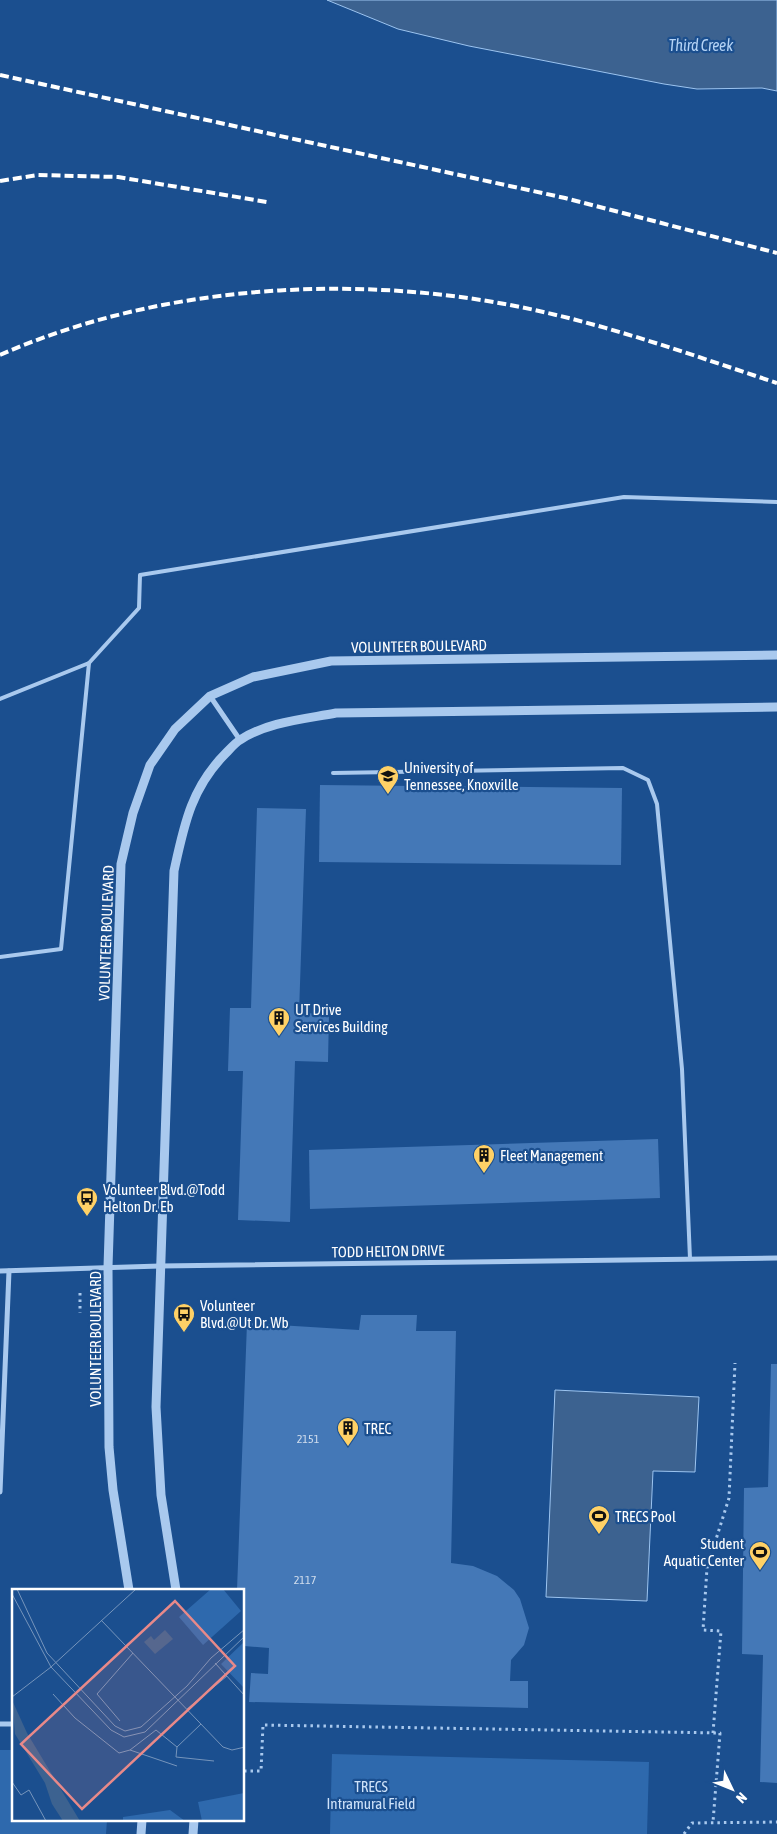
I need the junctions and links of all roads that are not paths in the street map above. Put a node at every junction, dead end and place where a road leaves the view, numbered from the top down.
1 (777, 502) edge
2 (777, 655) edge
3 (89, 664) junction
4 (210, 696) junction
5 (0, 699) edge
6 (777, 706) edge
7 (240, 740) junction
8 (333, 773) dead end
9 (0, 957) edge
10 (777, 1258) edge
11 (690, 1259) junction
12 (160, 1266) junction
13 (108, 1267) junction
14 (0, 1271) edge
15 (9, 1271) junction
16 (0, 1492) edge
17 (129, 1589) edge
18 (176, 1589) edge

1 - 3 lane
2 - 4 street, VOLUNTEER BOULEVARD
3 - 5 lane
3 - 9 lane
4 - 7 street
4 - 13 street, VOLUNTEER BOULEVARD
6 - 7 street
7 - 12 street
8 - 11 lane
10 - 11 street, TODD HELTON DRIVE
11 - 12 street, TODD HELTON DRIVE
12 - 13 street, TODD HELTON DRIVE
12 - 18 street
13 - 15 street, TODD HELTON DRIVE
13 - 17 street, VOLUNTEER BOULEVARD
14 - 15 street, TODD HELTON DRIVE
15 - 16 street

